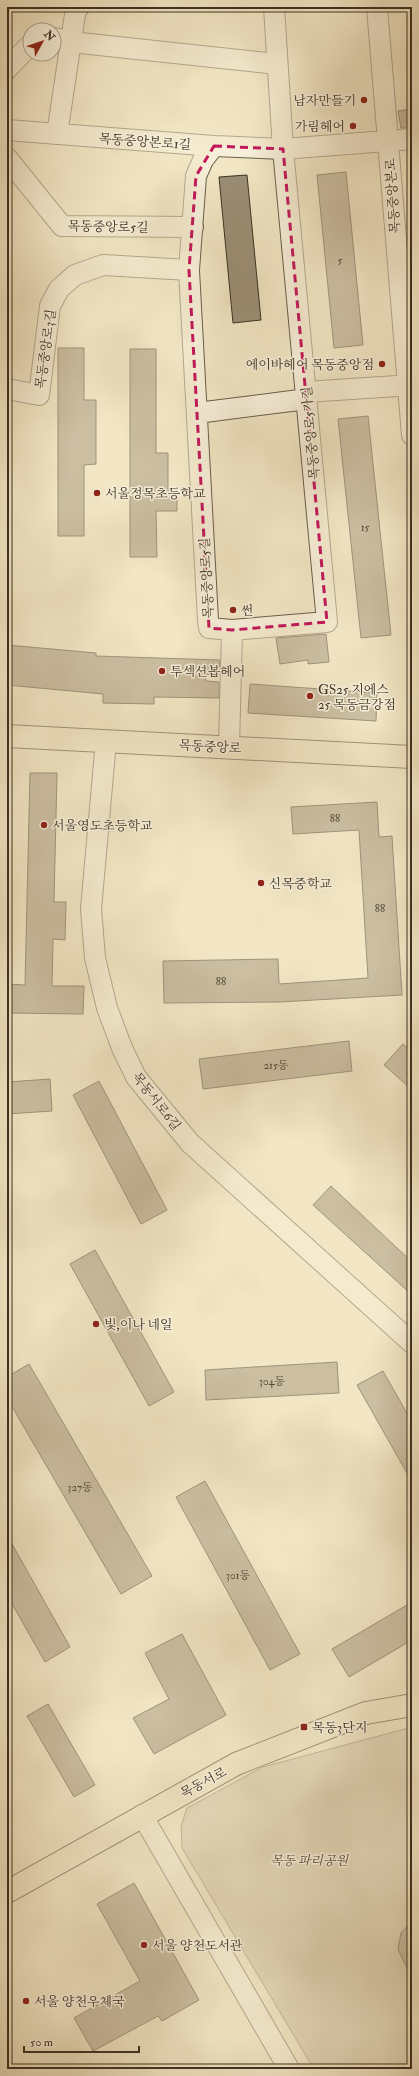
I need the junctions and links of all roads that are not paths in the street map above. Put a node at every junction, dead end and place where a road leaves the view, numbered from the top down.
1 (79, 7) edge
2 (274, 7) edge
3 (377, 7) edge
4 (62, 40) edge
5 (22, 53) edge
6 (61, 62) edge
7 (278, 64) junction
8 (7, 69) edge
9 (7, 130) edge
10 (57, 134) junction
11 (412, 139) edge
12 (387, 141) junction
13 (214, 146) junction
14 (283, 149) junction
15 (7, 158) edge
16 (193, 227) junction
17 (189, 270) junction
18 (410, 385) edge
19 (7, 388) edge
20 (306, 395) junction
21 (197, 413) junction
22 (412, 435) edge
23 (232, 630) junction
24 (7, 736) edge
25 (106, 741) junction
26 (229, 747) junction
27 (412, 757) edge
28 (412, 1343) edge
29 (412, 1705) edge
30 (142, 1815) junction
31 (7, 1892) edge
32 (289, 2069) edge

1 - 4 street
2 - 7 street
3 - 12 street, 목동중앙본로
4 - 7 street
5 - 8 street
6 - 10 street
7 - 14 street
9 - 10 street, 목동중앙본로1길
10 - 13 street, 목동중앙본로1길
11 - 12 street, 목동중앙본로1길
12 - 14 street, 목동중앙본로1길
12 - 18 street, 목동중앙본로
13 - 14 street, 목동중앙본로1길
13 - 16 street, 목동중앙로5길
14 - 20 street, 목동중앙로5가길
15 - 16 street, 목동중앙로5길
16 - 17 street, 목동중앙로5길
17 - 19 street, 목동중앙로3길
17 - 21 street, 목동중앙로5길
18 - 20 street
18 - 22 street, 목동중앙본로
20 - 21 street
20 - 23 street, 목동중앙로5가길
21 - 23 street, 목동중앙로5길
23 - 26 street
24 - 25 main road, 목동중앙로
25 - 26 main road, 목동중앙로
25 - 28 street, 목동서로6길
26 - 27 main road, 목동중앙로
29 - 30 main road, 목동서로
30 - 31 main road, 목동서로
30 - 32 street

